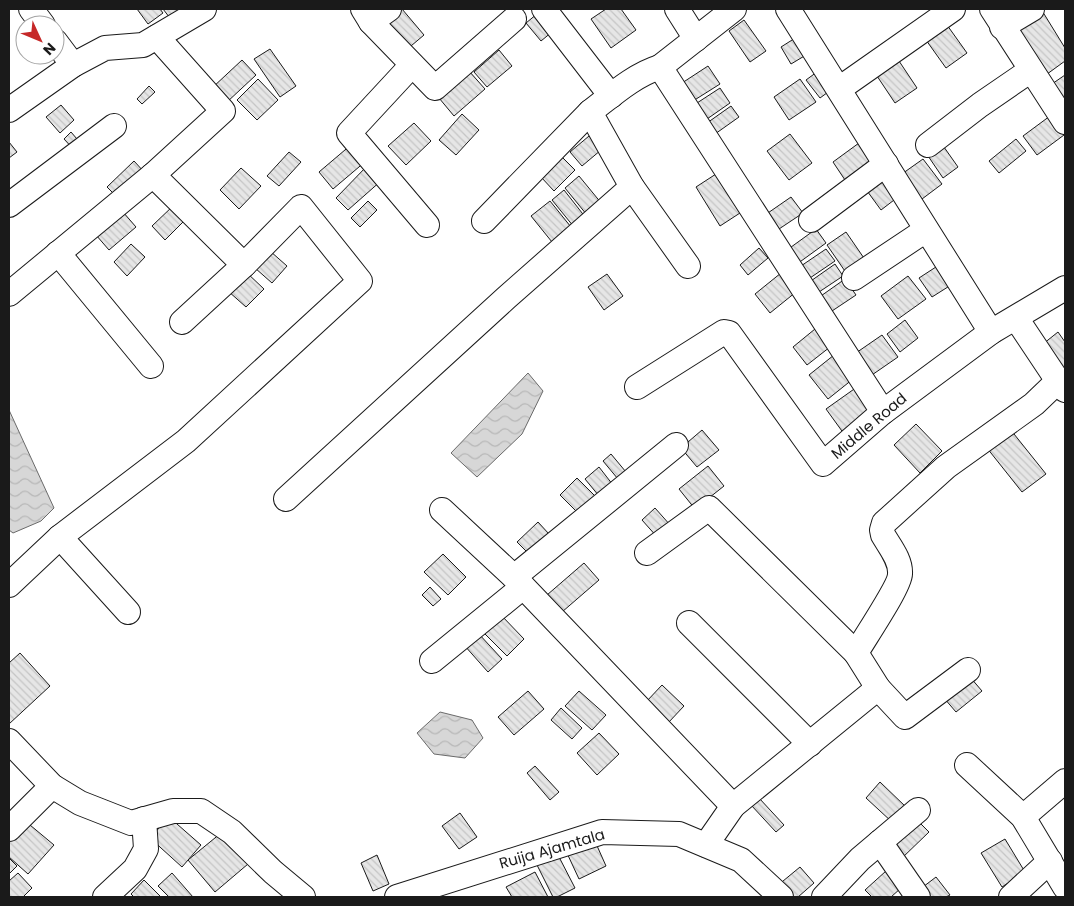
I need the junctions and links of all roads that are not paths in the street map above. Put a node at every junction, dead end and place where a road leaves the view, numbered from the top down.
1 (204, 9) edge
2 (544, 9) edge
3 (677, 9) edge
4 (734, 9) edge
5 (788, 9) edge
6 (953, 9) edge
7 (1032, 9) edge
8 (374, 13) edge
9 (997, 18) edge
10 (514, 19) dead end
11 (157, 37) junction
12 (696, 39) junction
13 (65, 54) edge
14 (73, 65) junction
15 (412, 65) junction
16 (660, 67) junction
17 (1031, 70) junction
18 (839, 89) junction
19 (611, 96) junction
20 (9, 110) edge
21 (590, 112) junction
22 (1065, 122) edge
23 (114, 126) dead end
24 (928, 145) dead end
25 (886, 164) junction
26 (153, 174) junction
27 (632, 187) junction
28 (9, 205) edge
29 (811, 220) dead end
30 (484, 221) dead end
31 (427, 225) dead end
32 (926, 230) junction
33 (58, 253) junction
34 (244, 265) junction
35 (688, 266) dead end
36 (854, 278) dead end
37 (1065, 288) edge
38 (9, 294) edge
39 (1016, 318) junction
40 (182, 322) dead end
41 (990, 332) junction
42 (151, 366) dead end
43 (1062, 386) edge
44 (637, 387) dead end
45 (883, 412) junction
46 (676, 445) dead end
47 (286, 499) dead end
48 (442, 510) dead end
49 (60, 537) junction
50 (647, 553) dead end
51 (518, 582) junction
52 (9, 586) edge
53 (128, 612) dead end
54 (689, 623) dead end
55 (856, 653) junction
56 (432, 661) dead end
57 (968, 670) dead end
58 (878, 688) junction
59 (9, 741) edge
60 (810, 744) junction
61 (967, 765) dead end
62 (1065, 781) edge
63 (52, 786) junction
64 (734, 806) junction
65 (918, 810) dead end
66 (1023, 817) junction
67 (144, 819) junction
68 (9, 829) edge
69 (880, 842) junction
70 (706, 845) junction
71 (1050, 861) junction
72 (1065, 888) edge
73 (105, 897) edge
74 (302, 897) edge
75 (397, 897) edge
76 (781, 897) edge
77 (824, 897) edge
78 (918, 897) edge
79 (1011, 897) edge

1 - 11 street
2 - 19 street
3 - 12 street
4 - 12 street
5 - 18 street
6 - 18 street
7 - 9 street
8 - 15 street
9 - 17 street
10 - 15 street
11 - 14 street
11 - 26 street
12 - 16 street
13 - 14 street
14 - 20 street
15 - 31 street
16 - 19 street
16 - 45 street
17 - 22 street
17 - 24 street
18 - 25 street
19 - 21 street
21 - 27 street
21 - 30 street
23 - 28 street
25 - 29 street
25 - 32 street
26 - 33 street
26 - 34 street
27 - 35 street
27 - 47 street
32 - 36 street
32 - 41 street
33 - 38 street
33 - 42 street
34 - 40 street
34 - 49 street
37 - 39 street, Middle Road
39 - 41 street, Middle Road
39 - 43 street
41 - 45 street, Middle Road
43 - 55 street
44 - 45 street, Middle Road
46 - 51 street
48 - 51 street
49 - 52 street
49 - 53 street
50 - 55 street
51 - 56 street
51 - 64 street
54 - 60 street
55 - 58 street
57 - 58 street
58 - 60 street
59 - 63 street
60 - 64 street
61 - 66 street
62 - 66 street
63 - 67 street
63 - 68 street
64 - 70 street
65 - 69 street
66 - 71 street
67 - 73 street
67 - 74 street
69 - 77 street
69 - 78 street
70 - 75 street, Ruija Ajamtala
70 - 76 street, Ruija Ajamtala
71 - 72 street
71 - 79 street

